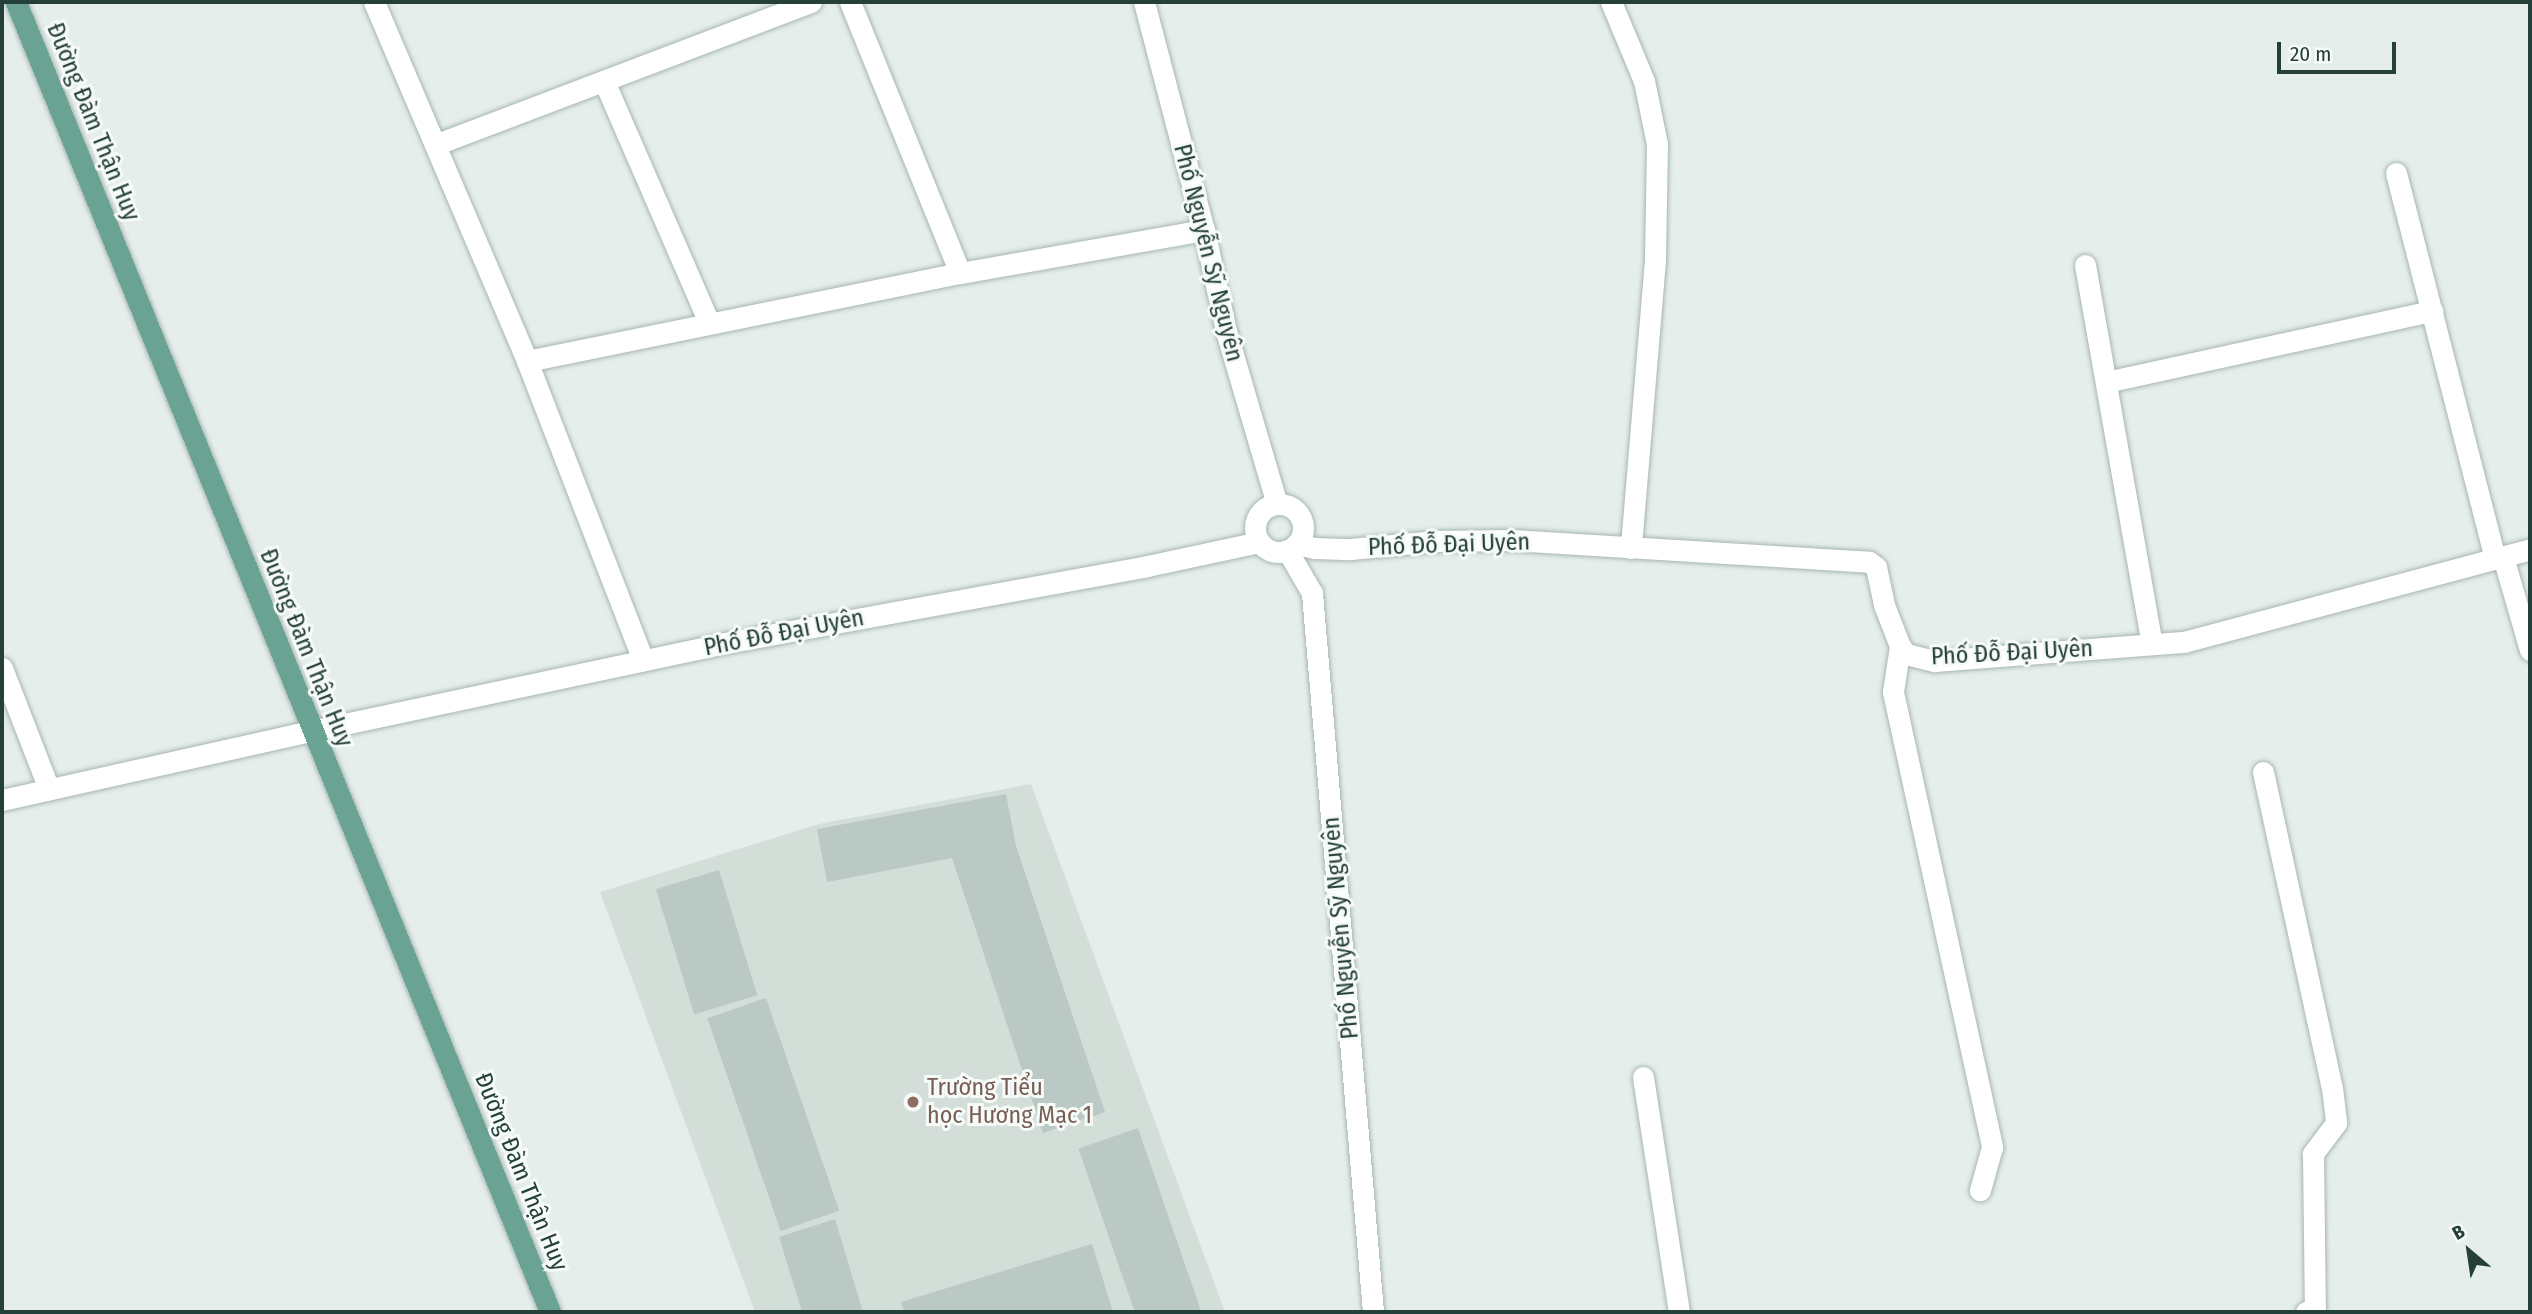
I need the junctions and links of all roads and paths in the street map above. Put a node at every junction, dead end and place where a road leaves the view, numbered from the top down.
1 (16, 2) edge
2 (374, 2) edge
3 (811, 2) edge
4 (850, 2) edge
5 (1144, 2) edge
6 (1611, 2) edge
7 (604, 81) junction
8 (437, 144) junction
9 (2396, 173) dead end
10 (1204, 230) junction
11 (2085, 265) dead end
12 (960, 273) junction
13 (2432, 311) junction
14 (709, 322) junction
15 (527, 361) junction
16 (2105, 382) junction
17 (1277, 504) junction
18 (1259, 542) junction
19 (1292, 547) junction
20 (1631, 548) junction
21 (2530, 549) edge
22 (2499, 558) junction
23 (2152, 644) junction
24 (1900, 646) junction
25 (2530, 650) edge
26 (643, 660) junction
27 (2, 668) edge
28 (311, 731) junction
29 (2263, 772) dead end
30 (49, 789) junction
31 (2, 800) edge
32 (1643, 1077) dead end
33 (1980, 1191) dead end
34 (550, 1312) edge
35 (1373, 1312) edge
36 (1679, 1312) edge
37 (2306, 1312) edge

1 - 28 main road, Đường Đàm Thận Huy
2 - 8 street
3 - 7 street
4 - 12 street
5 - 10 street, Phố Nguyễn Sỹ Nguyên
6 - 20 street
7 - 8 street
7 - 14 street
8 - 15 street
9 - 13 street
10 - 12 street
10 - 17 street, Phố Nguyễn Sỹ Nguyên
11 - 16 street
12 - 14 street
13 - 16 street
13 - 22 street
14 - 15 street
15 - 26 street
16 - 23 street
17 - 18 street
17 - 19 street
18 - 19 street
18 - 26 street, Phố Đỗ Đại Uyên
19 - 20 street, Phố Đỗ Đại Uyên
19 - 35 street, Phố Nguyễn Sỹ Nguyên
20 - 24 street, Phố Đỗ Đại Uyên
21 - 22 street, Phố Đỗ Đại Uyên
22 - 23 street, Phố Đỗ Đại Uyên
22 - 25 street
23 - 24 street, Phố Đỗ Đại Uyên
24 - 33 street
26 - 28 street, Phố Đỗ Đại Uyên
27 - 30 street
28 - 30 street, Phố Đỗ Đại Uyên
28 - 34 main road, Đường Đàm Thận Huy
29 - 37 street
30 - 31 street, Phố Đỗ Đại Uyên
32 - 36 street

